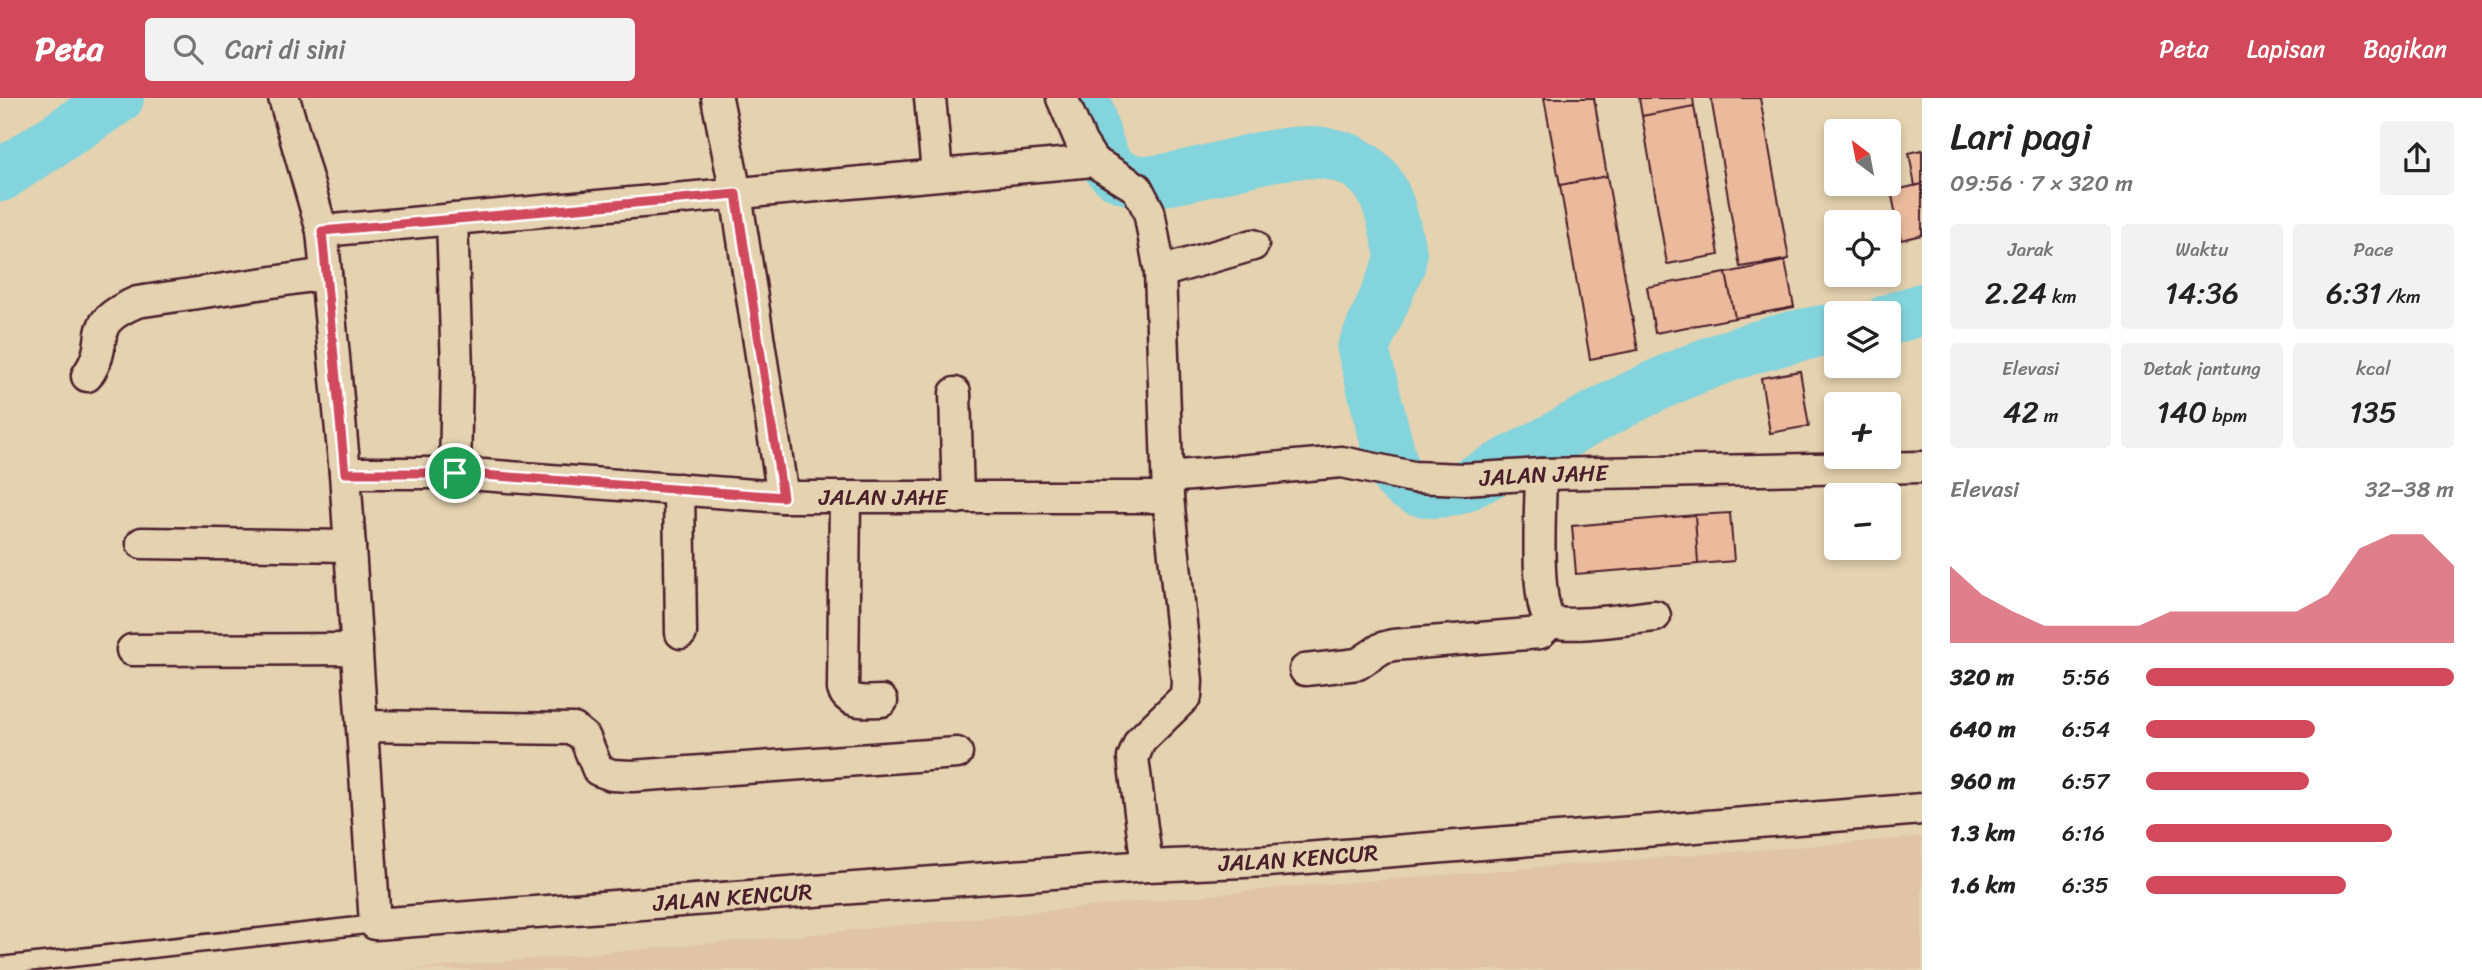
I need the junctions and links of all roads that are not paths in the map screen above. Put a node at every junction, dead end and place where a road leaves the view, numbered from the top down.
1 (284, 98) edge
2 (717, 98) edge
3 (930, 98) edge
4 (1062, 98) edge
5 (1093, 161) junction
6 (937, 173) junction
7 (736, 194) junction
8 (452, 219) junction
9 (322, 231) junction
10 (1253, 245) dead end
11 (1160, 272) junction
12 (327, 274) junction
13 (86, 376) dead end
14 (955, 393) dead end
15 (1922, 467) edge
16 (345, 473) junction
17 (455, 473) junction
18 (1541, 474) junction
19 (1168, 477) junction
20 (679, 489) junction
21 (783, 497) junction
22 (845, 497) junction
23 (958, 498) junction
24 (142, 543) dead end
25 (350, 546) junction
26 (1656, 616) dead end
27 (1552, 621) junction
28 (681, 633) dead end
29 (357, 649) junction
30 (132, 650) dead end
31 (1304, 670) dead end
32 (882, 701) dead end
33 (362, 726) junction
34 (957, 753) dead end
35 (1922, 809) edge
36 (1147, 866) junction
37 (375, 924) junction
38 (0, 966) edge

1 - 9 street
2 - 7 street
3 - 6 street
4 - 5 street
5 - 6 street
5 - 11 street
6 - 7 street
7 - 8 street
7 - 21 street
8 - 9 street
8 - 17 street
9 - 12 street
10 - 11 street
11 - 19 street
12 - 13 street
12 - 16 street
14 - 23 street
15 - 18 street, JALAN JAHE
16 - 17 street, JALAN JAHE
16 - 25 street
17 - 20 street, JALAN JAHE
18 - 19 street, JALAN JAHE
18 - 27 street
19 - 23 street, JALAN JAHE
19 - 36 street
20 - 21 street, JALAN JAHE
20 - 28 street
21 - 22 street, JALAN JAHE
22 - 23 street, JALAN JAHE
22 - 32 street
24 - 25 street
25 - 29 street
26 - 27 street
27 - 31 street
29 - 30 street
29 - 33 street
33 - 34 street
33 - 37 street
35 - 36 street, JALAN KENCUR
36 - 37 street, JALAN KENCUR
37 - 38 lane

